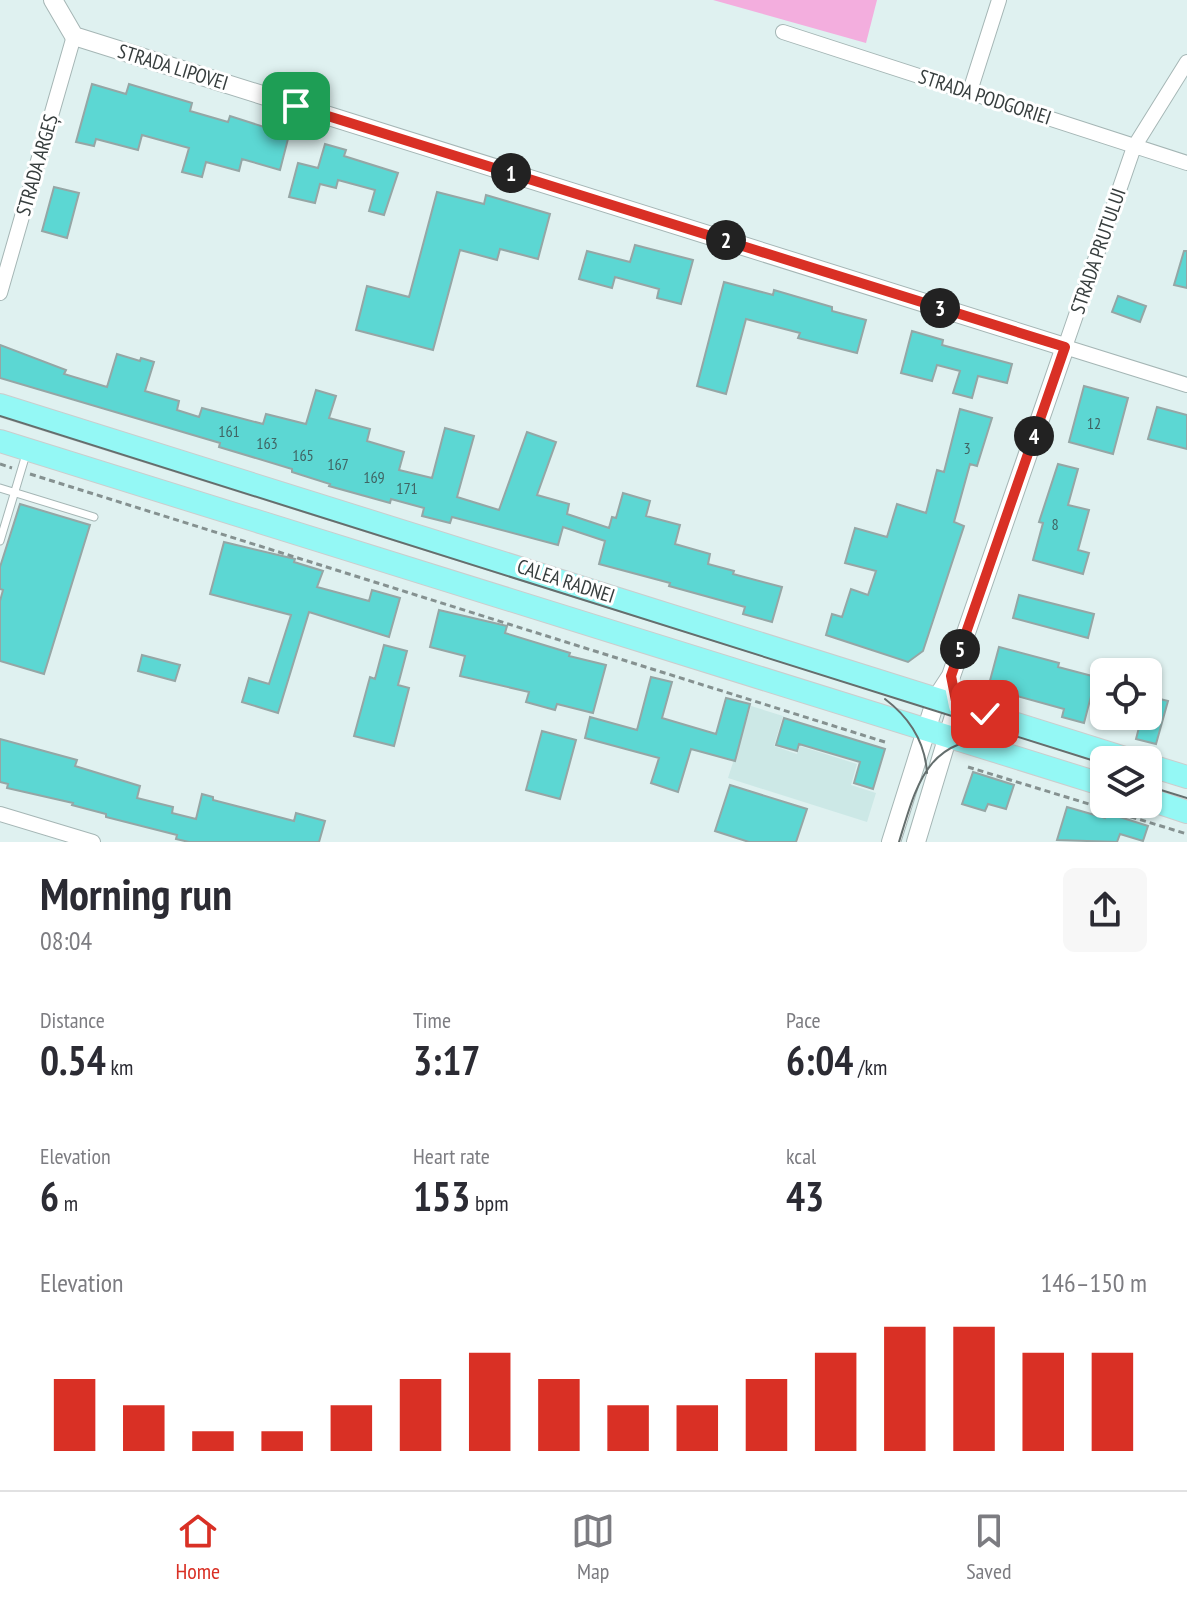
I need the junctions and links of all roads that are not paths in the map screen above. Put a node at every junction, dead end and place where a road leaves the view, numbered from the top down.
1 (53, 0) edge
2 (999, 0) edge
3 (783, 32) dead end
4 (74, 36) junction
5 (1187, 62) edge
6 (970, 91) junction
7 (1134, 147) junction
8 (1187, 163) edge
9 (0, 293) edge
10 (1065, 347) junction
11 (1187, 385) edge
12 (0, 405) edge
13 (0, 441) edge
14 (24, 460) junction
15 (0, 488) edge
16 (14, 493) junction
17 (94, 517) dead end
18 (0, 541) edge
19 (946, 702) junction
20 (926, 730) junction
21 (949, 737) junction
22 (1090, 747) edge
23 (1162, 769) edge
24 (1187, 777) edge
25 (1090, 781) edge
26 (1162, 804) edge
27 (1187, 812) edge
28 (0, 814) edge
29 (93, 842) edge
30 (891, 842) edge
31 (916, 842) edge

1 - 4 street
2 - 6 street
3 - 6 street, STRADA PODGORIEI
4 - 9 street, STRADA ARGEȘ
4 - 10 street, STRADA LIPOVEI
5 - 7 street, STRADA PRUTULUI
6 - 7 street, STRADA PODGORIEI
7 - 8 street, STRADA PODGORIEI
7 - 10 street, STRADA PRUTULUI
10 - 11 street, STRADA LIPOVEI
10 - 19 street, STRADA PRUTULUI
12 - 19 main road, CALEA RADNEI
13 - 14 main road, CALEA RADNEI
14 - 16 lane
14 - 20 main road, CALEA RADNEI
15 - 16 lane
16 - 17 lane
16 - 18 lane
19 - 20 street
19 - 21 street
19 - 22 main road, CALEA RADNEI
20 - 21 main road, CALEA RADNEI
20 - 30 street
21 - 25 main road, CALEA RADNEI
21 - 31 street
23 - 24 main road
26 - 27 main road
28 - 29 street

